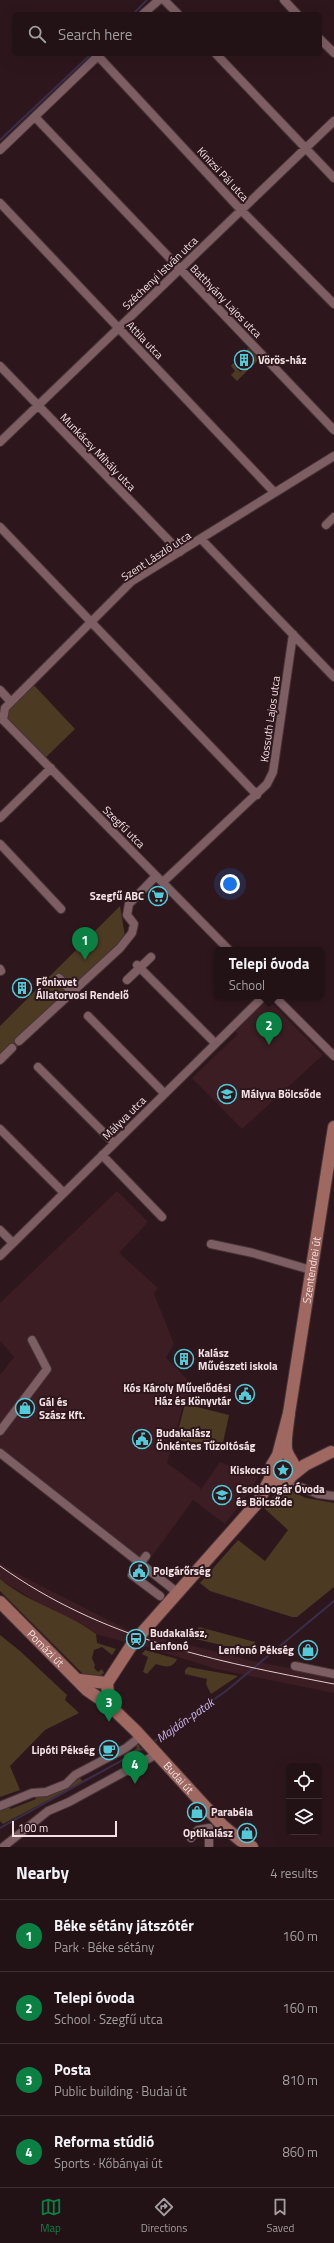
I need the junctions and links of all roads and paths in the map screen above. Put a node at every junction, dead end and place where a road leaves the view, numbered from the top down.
1 (158, 0) edge
2 (164, 0) edge
3 (284, 0) edge
4 (145, 12) edge
5 (176, 12) edge
6 (295, 12) edge
7 (322, 41) edge
8 (334, 53) edge
9 (98, 56) edge
10 (100, 56) edge
11 (218, 56) edge
12 (35, 117) junction
13 (334, 120) edge
14 (305, 148) junction
15 (0, 150) edge
16 (334, 178) edge
17 (0, 203) edge
18 (241, 210) junction
19 (180, 269) junction
20 (334, 304) edge
21 (118, 328) junction
22 (0, 366) edge
23 (38, 406) junction
24 (334, 430) edge
25 (0, 442) edge
26 (334, 456) edge
27 (274, 492) junction
28 (334, 517) edge
29 (326, 525) dead end
30 (0, 527) edge
31 (201, 539) junction
32 (180, 552) junction
33 (91, 621) junction
34 (293, 634) junction
35 (334, 677) edge
36 (0, 690) edge
37 (11, 702) junction
38 (2, 720) edge
39 (51, 768) junction
40 (257, 794) junction
41 (0, 818) edge
42 (0, 844) edge
43 (159, 879) junction
44 (61, 909) dead end
45 (226, 947) edge
46 (151, 957) dead end
47 (138, 966) junction
48 (59, 978) dead end
49 (127, 980) dead end
50 (72, 992) junction
51 (261, 999) edge
52 (277, 999) edge
53 (88, 1016) dead end
54 (20, 1041) dead end
55 (215, 1044) junction
56 (12, 1048) dead end
57 (334, 1056) edge
58 (0, 1060) edge
59 (38, 1067) dead end
60 (164, 1093) junction
61 (334, 1127) edge
62 (0, 1129) edge
63 (114, 1143) junction
64 (102, 1156) junction
65 (64, 1193) junction
66 (162, 1216) dead end
67 (0, 1230) edge
68 (13, 1243) junction
69 (211, 1244) dead end
70 (0, 1256) edge
71 (310, 1270) junction
72 (32, 1340) dead end
73 (289, 1413) junction
74 (0, 1431) edge
75 (332, 1452) edge
76 (0, 1453) edge
77 (290, 1459) junction
78 (275, 1460) junction
79 (270, 1472) junction
80 (289, 1477) junction
81 (334, 1496) edge
82 (258, 1502) junction
83 (143, 1560) junction
84 (178, 1593) junction
85 (160, 1596) dead end
86 (0, 1602) edge
87 (295, 1666) dead end
88 (334, 1674) edge
89 (101, 1688) junction
90 (143, 1738) junction
91 (155, 1752) junction
92 (0, 1806) edge
93 (213, 1824) junction
94 (191, 1838) dead end
95 (3, 1847) edge
96 (209, 1847) edge
97 (252, 1847) edge

1 - 4 street
2 - 5 street
3 - 6 street
7 - 8 street
9 - 12 street
10 - 18 street, Kinizsi Pál utca
11 - 14 street
12 - 15 street
12 - 19 street, Batthyány Lajos utca
13 - 14 street, Széchenyi István utca
14 - 16 street
14 - 18 street, Széchenyi István utca
17 - 21 street, Attila utca
18 - 19 street, Széchenyi István utca
18 - 20 street, Kinizsi Pál utca
19 - 21 street, Széchenyi István utca
19 - 24 street, Batthyány Lajos utca
21 - 23 street, Széchenyi István utca
21 - 27 street, Attila utca
22 - 23 street, Munkácsy Mihály utca
23 - 25 street, Széchenyi István utca
23 - 32 street, Munkácsy Mihály utca
26 - 27 street, Szent László utca
27 - 31 street, Szent László utca
28 - 29 street
30 - 33 street
31 - 32 street, Szent László utca
31 - 34 street
32 - 33 street, Szent László utca
33 - 37 street, Szent László utca
33 - 40 street
34 - 35 street
34 - 40 street, Kossuth Lajos utca
36 - 37 street
37 - 38 street, Szent László utca
38 - 39 street, Szegfű utca
39 - 41 street
39 - 43 street, Szegfű utca
40 - 43 street, Kossuth Lajos utca
42 - 44 street
43 - 45 street, Szegfű utca
43 - 50 street, Kossuth Lajos utca
46 - 47 street
47 - 49 street
47 - 55 street
48 - 50 street
50 - 54 street
51 - 55 street, Mályva utca
52 - 57 street
53 - 60 street
55 - 60 street, Mályva utca
56 - 58 street
59 - 63 street
60 - 63 street, Mályva utca
61 - 71 main road, Szentendrei út
62 - 65 street
63 - 64 street, Mályva utca
64 - 65 street, Mályva utca
64 - 66 street
65 - 68 street, Mályva utca
67 - 68 street
68 - 70 street, Mályva utca
69 - 71 street
71 - 73 main road, Szentendrei út
72 - 74 street
73 - 77 main road
73 - 78 main road
75 - 77 main road
75 - 80 main road
76 - 83 street
77 - 78 main road
77 - 80 main road
78 - 79 main road
79 - 80 main road
79 - 82 main road
80 - 81 street
80 - 82 main road
82 - 84 main road
83 - 84 street
83 - 85 street
84 - 89 main road
86 - 89 main road, Pomázi út
87 - 88 street
89 - 90 main road, Budai út
90 - 91 main road, Budai út
90 - 92 street
91 - 93 main road, Budai út
91 - 95 street
93 - 94 street
93 - 96 street
93 - 97 main road, Budai út

